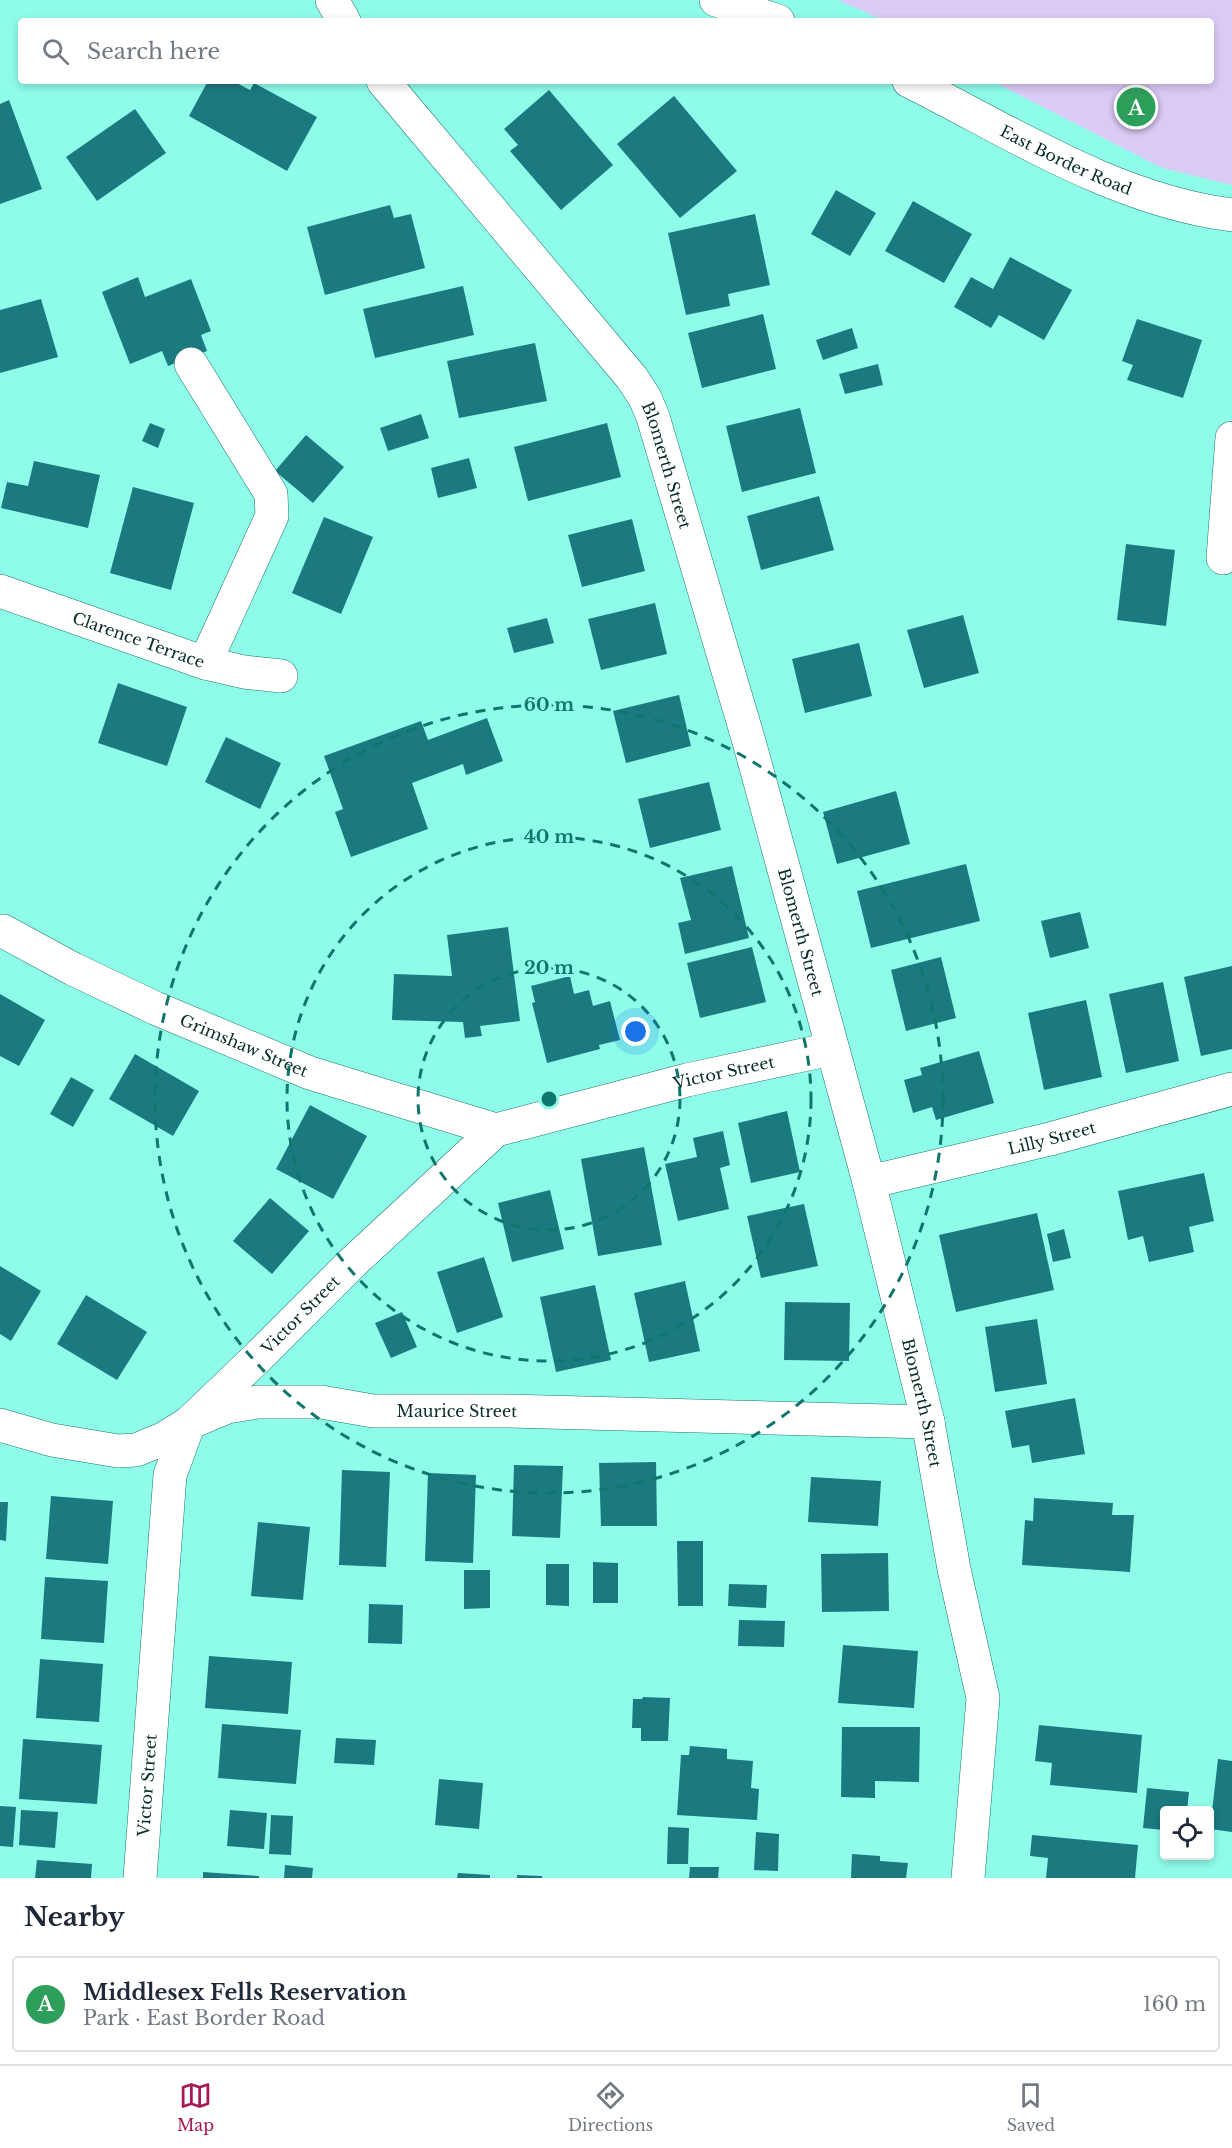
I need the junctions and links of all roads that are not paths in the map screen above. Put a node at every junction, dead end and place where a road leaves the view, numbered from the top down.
1 (332, 0) edge
2 (716, 0) edge
3 (342, 18) edge
4 (769, 18) edge
5 (386, 84) edge
6 (915, 84) edge
7 (1232, 215) edge
8 (191, 364) dead end
9 (1232, 438) edge
10 (1224, 558) dead end
11 (0, 591) edge
12 (205, 663) junction
13 (281, 676) dead end
14 (3, 931) dead end
15 (831, 1049) junction
16 (1232, 1089) edge
17 (496, 1130) junction
18 (869, 1182) junction
19 (928, 1422) junction
20 (189, 1423) junction
21 (0, 1425) edge
22 (140, 1878) edge
23 (968, 1878) edge

1 - 3 street
2 - 4 street
5 - 15 street, Blomerth Street
6 - 7 street, East Border Road
8 - 12 street
9 - 10 street
11 - 12 street, Clarence Terrace
12 - 13 street, Clarence Terrace
14 - 17 street, Grimshaw Street
15 - 17 street, Victor Street
15 - 18 street, Blomerth Street
16 - 18 street, Lilly Street
17 - 20 street, Victor Street
18 - 19 street, Blomerth Street
19 - 20 street, Maurice Street
19 - 23 street, Blomerth Street
20 - 21 street, Maurice Street
20 - 22 street, Victor Street

